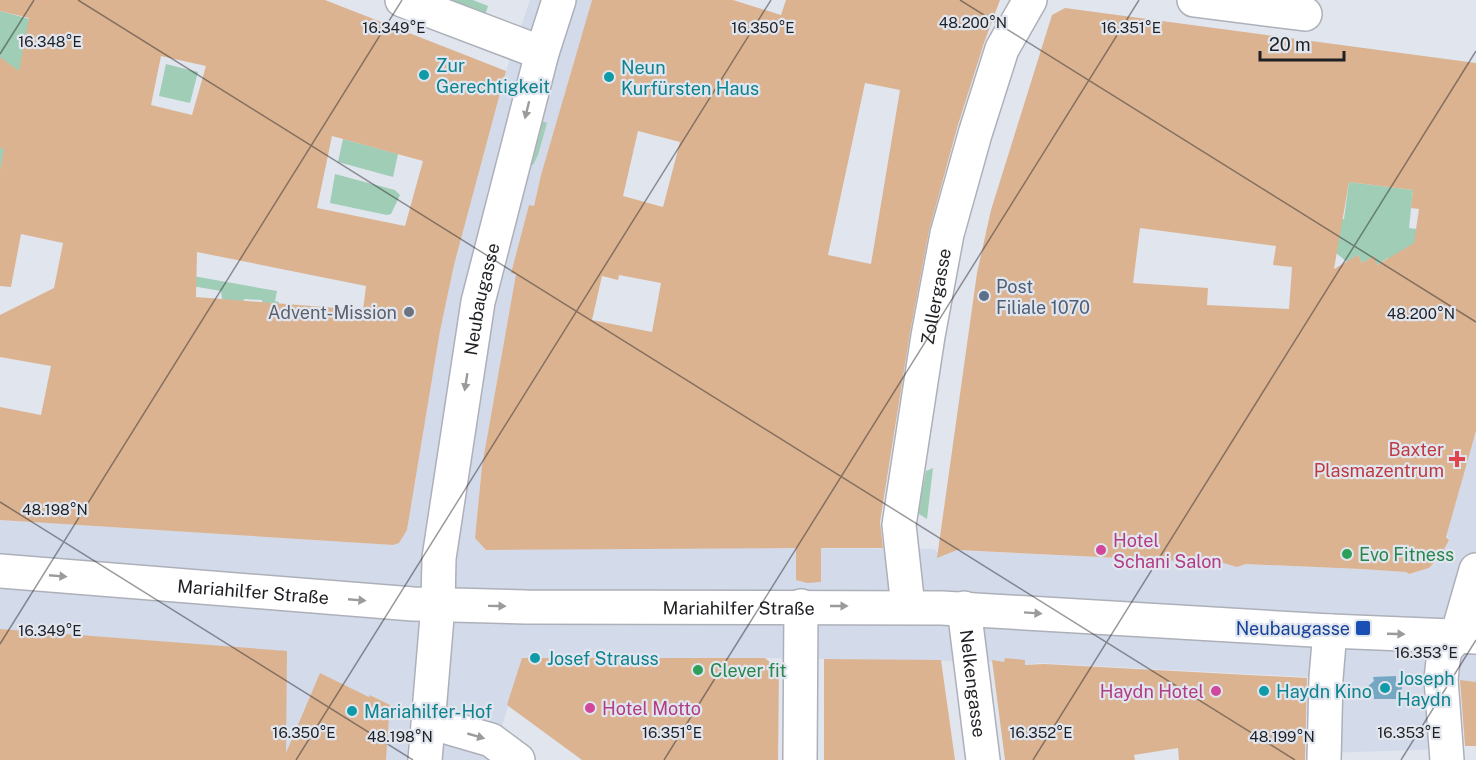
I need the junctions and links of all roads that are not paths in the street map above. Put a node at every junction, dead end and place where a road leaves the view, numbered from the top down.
1 (402, 0) edge
2 (559, 0) edge
3 (1030, 0) edge
4 (1194, 0) edge
5 (1305, 14) dead end
6 (542, 53) junction
7 (1476, 570) edge
8 (0, 571) edge
9 (438, 605) junction
10 (801, 606) junction
11 (909, 607) junction
12 (964, 608) junction
13 (1330, 631) junction
14 (1466, 637) edge
15 (429, 722) junction
16 (425, 760) edge
17 (518, 760) edge
18 (800, 760) edge
19 (983, 760) edge
20 (1324, 760) edge
21 (1447, 760) edge

1 - 6 street
2 - 6 street, Neubaugasse
3 - 11 street, Zollergasse
4 - 5 street
6 -> 9 street, Neubaugasse
7 - 14 street
8 -> 9 street, Mariahilfer Straße
9 -> 10 street, Mariahilfer Straße
9 - 15 street, Neubaugasse
10 -> 11 street, Mariahilfer Straße
10 - 18 street
11 - 12 street, Mariahilfer Straße
12 -> 13 street, Mariahilfer Straße
12 - 19 street, Nelkengasse
13 -> 14 street, Mariahilfer Straße
13 - 20 street
14 - 21 street
15 - 16 street, Neubaugasse
15 -> 17 street

